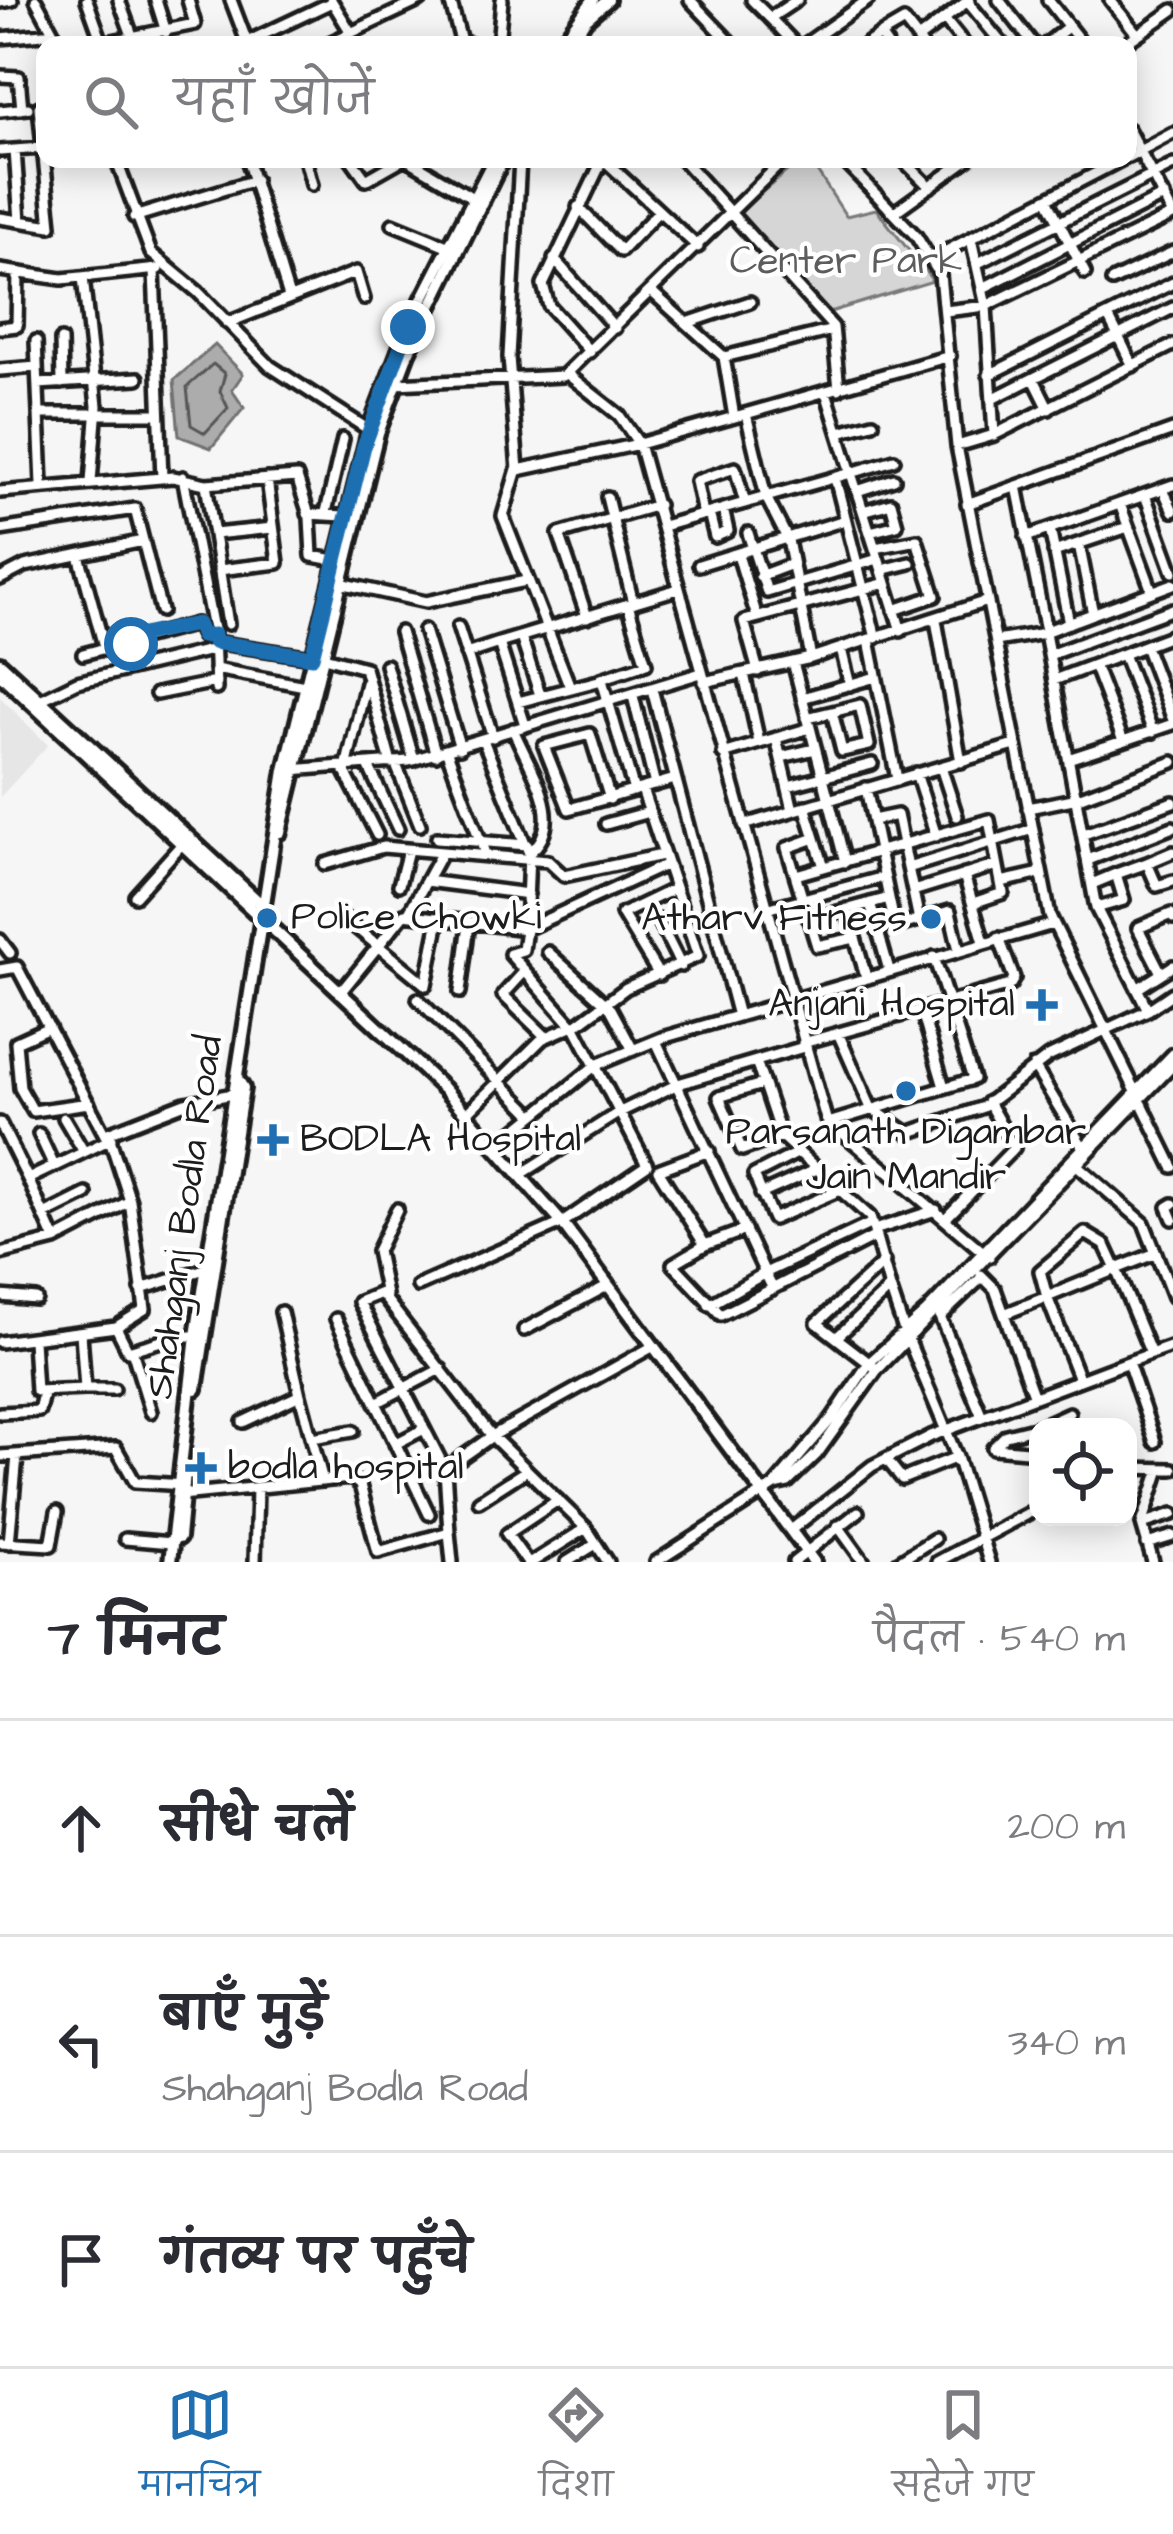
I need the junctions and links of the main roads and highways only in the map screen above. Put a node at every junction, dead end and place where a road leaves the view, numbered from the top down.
1 (608, 0) edge
2 (589, 2) edge
3 (569, 36) edge
4 (572, 36) edge
5 (492, 168) edge
6 (494, 168) edge
7 (325, 626) junction
8 (318, 657) junction
9 (0, 664) edge
10 (0, 674) edge
11 (36, 702) junction
12 (289, 770) junction
13 (261, 910) junction
14 (238, 1080) junction
15 (180, 1490) junction
16 (811, 1558) edge
17 (173, 1561) edge

1 - 4 main road
2 - 3 main road
5 - 7 main road, Shahganj Bodla Road
6 - 7 main road, Shahganj Bodla Road
7 - 8 main road, Shahganj Bodla Road
8 - 12 main road, Shahganj Bodla Road
8 - 12 main road, Shahganj Bodla Road
9 - 11 main road
10 - 11 main road
11 - 13 main road
11 - 13 main road
12 - 13 main road, Shahganj Bodla Road
13 - 14 main road, Shahganj Bodla Road
13 - 16 main road
14 - 15 main road, Shahganj Bodla Road
14 - 15 main road
15 - 17 main road
15 - 17 main road, Shahganj Bodla Road

